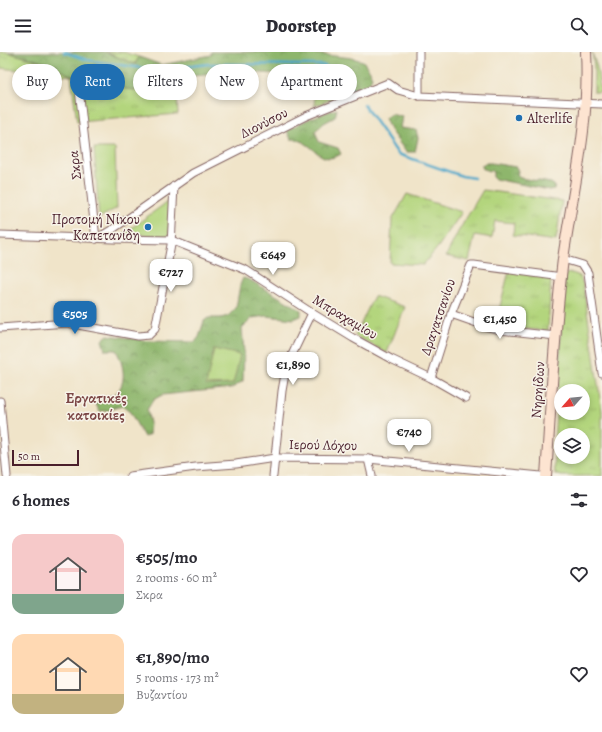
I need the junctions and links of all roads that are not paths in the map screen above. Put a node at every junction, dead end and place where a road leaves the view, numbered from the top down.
1 (419, 52) edge
2 (586, 52) edge
3 (419, 96) junction
4 (80, 100) edge
5 (586, 104) junction
6 (602, 104) edge
7 (174, 186) junction
8 (0, 234) edge
9 (96, 239) junction
10 (171, 240) junction
11 (563, 259) junction
12 (562, 277) junction
13 (312, 314) junction
14 (451, 314) junction
15 (0, 328) edge
16 (556, 336) junction
17 (602, 373) edge
18 (431, 378) junction
19 (466, 398) dead end
20 (0, 401) edge
21 (274, 458) junction
22 (368, 459) junction
23 (163, 473) edge
24 (7, 476) edge
25 (130, 476) edge
26 (273, 476) edge
27 (372, 476) edge
28 (541, 476) edge
29 (546, 476) edge

1 - 3 street
2 - 5 street, Νηρηίδων
3 - 5 street, Διονύσου
3 - 7 street, Διονύσου
4 - 9 street, Σκρα
5 - 6 street, Διονύσου
5 - 11 street, Νηρηίδων
7 - 9 street, Διονύσου
7 - 10 street
8 - 9 street
9 - 10 street, Μπραχαμίου
10 - 13 street, Μπραχαμίου
10 - 15 street
11 - 12 street, Νηρηίδων
11 - 17 street
12 - 14 street, Δραγατσανίου
12 - 16 street, Νηρηίδων
13 - 18 street, Μπραχαμίου
13 - 21 street
14 - 16 street
14 - 18 street, Δραγατσανίου
16 - 29 street, Νηρηίδων
18 - 19 street, Μπραχαμίου
20 - 24 street
21 - 22 street, Ιερού Λόχου
21 - 23 street, Ιερού Λόχου
21 - 26 street
22 - 27 street
22 - 28 street, Ιερού Λόχου
23 - 25 street, Ιερού Λόχου

